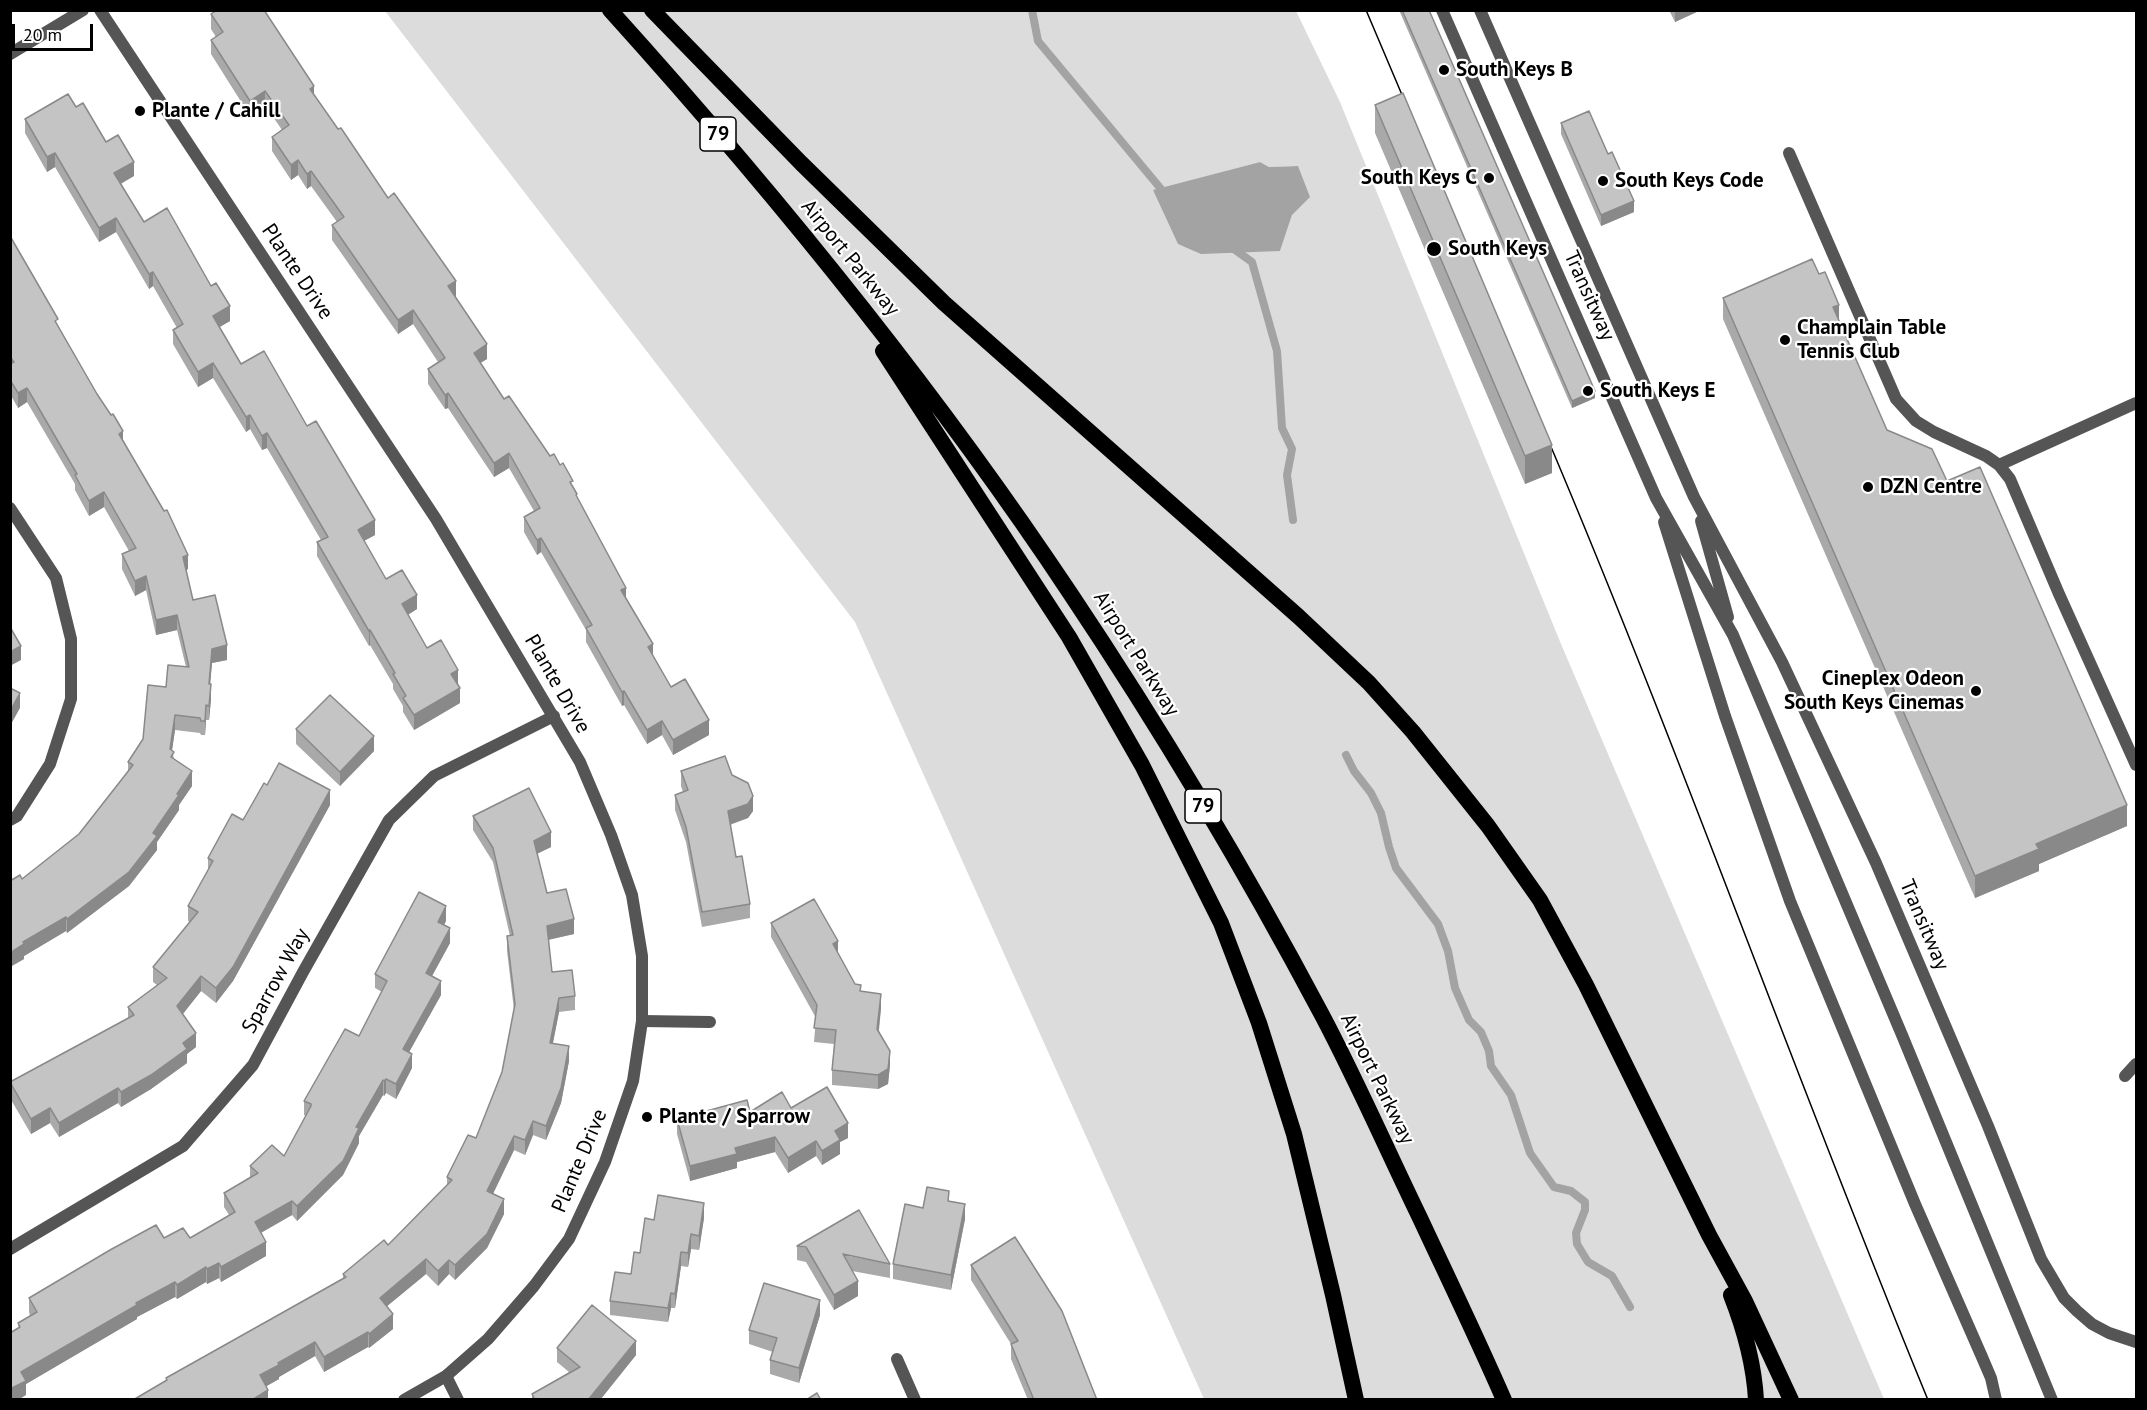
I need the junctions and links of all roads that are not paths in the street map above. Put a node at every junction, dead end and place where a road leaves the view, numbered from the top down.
1 (83, 10) edge
2 (100, 10) edge
3 (610, 10) edge
4 (652, 10) edge
5 (1442, 10) edge
6 (1480, 10) edge
7 (10, 54) edge
8 (1789, 153) dead end
9 (824, 260) junction
10 (2136, 403) edge
11 (1999, 465) junction
12 (1694, 497) junction
13 (1656, 498) junction
14 (10, 508) edge
15 (1733, 635) junction
16 (554, 716) junction
17 (2136, 765) edge
18 (10, 820) edge
19 (642, 1021) junction
20 (710, 1022) dead end
21 (2136, 1064) edge
22 (2136, 1075) edge
23 (1709, 1235) junction
24 (10, 1249) edge
25 (2136, 1342) edge
26 (897, 1359) dead end
27 (446, 1376) junction
28 (404, 1400) edge
29 (458, 1400) edge
30 (915, 1400) edge
31 (1356, 1400) edge
32 (1504, 1400) edge
33 (1756, 1400) edge
34 (1791, 1400) edge
35 (1996, 1400) edge
36 (2052, 1400) edge

1 - 7 street
2 - 16 street, Plante Drive
3 - 9 highway, Airport Parkway / 79
4 - 23 highway
5 - 13 street, Transitway
6 - 12 street, Transitway
8 - 11 street
9 - 31 highway
9 - 32 highway, Airport Parkway / 79
10 - 11 street
11 - 17 street
12 - 15 street, Transitway
12 - 25 street, Transitway
13 - 15 street, Transitway
13 - 35 street, Transitway
14 - 18 street
15 - 36 street, Transitway
16 - 19 street, Plante Drive
16 - 24 street, Sparrow Way
19 - 20 street
19 - 27 street, Plante Drive
21 - 22 street
23 - 33 highway
23 - 34 highway
26 - 30 street
27 - 28 street, Plante Drive
27 - 29 street

